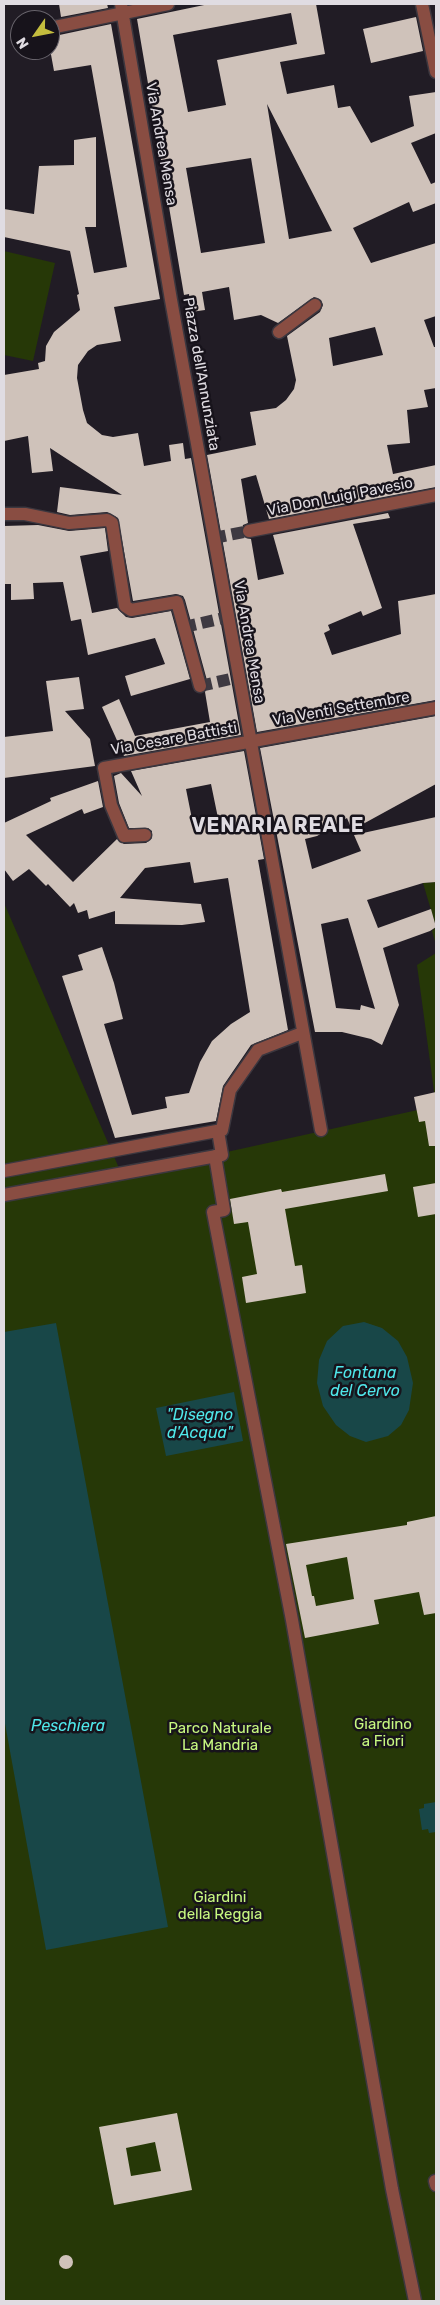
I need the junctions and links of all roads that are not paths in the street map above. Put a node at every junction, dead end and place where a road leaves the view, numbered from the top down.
1 (168, 4) edge
2 (422, 4) edge
3 (122, 9) edge
4 (60, 25) edge
5 (436, 72) edge
6 (169, 290) joint
7 (315, 305) dead end
8 (279, 332) dead end
9 (200, 463) joint
10 (436, 495) edge
11 (4, 514) edge
12 (249, 531) tunnel mouth
13 (200, 686) dead end
14 (436, 708) edge
15 (251, 742) junction
16 (145, 835) dead end
17 (302, 1033) junction
18 (220, 1130) junction
19 (321, 1130) dead end
20 (215, 1156) junction
21 (4, 1171) edge
22 (4, 1195) edge
23 (415, 2301) edge

1 - 3 street
2 - 5 street
3 - 4 street
3 - 6 street, Via Andrea Mensa
6 - 9 street, Piazza dell'Annunziata
7 - 8 street
9 - 15 street, Via Andrea Mensa
10 - 12 street, Via Don Luigi Pavesio
11 - 13 street
14 - 15 street, Via Venti Settembre
15 - 16 street, Via Cesare Battisti
15 - 17 street, Via Andrea Mensa
17 - 18 street
17 - 19 street, Via Andrea Mensa
18 - 20 street
18 - 21 street
20 - 22 street
20 - 23 street

